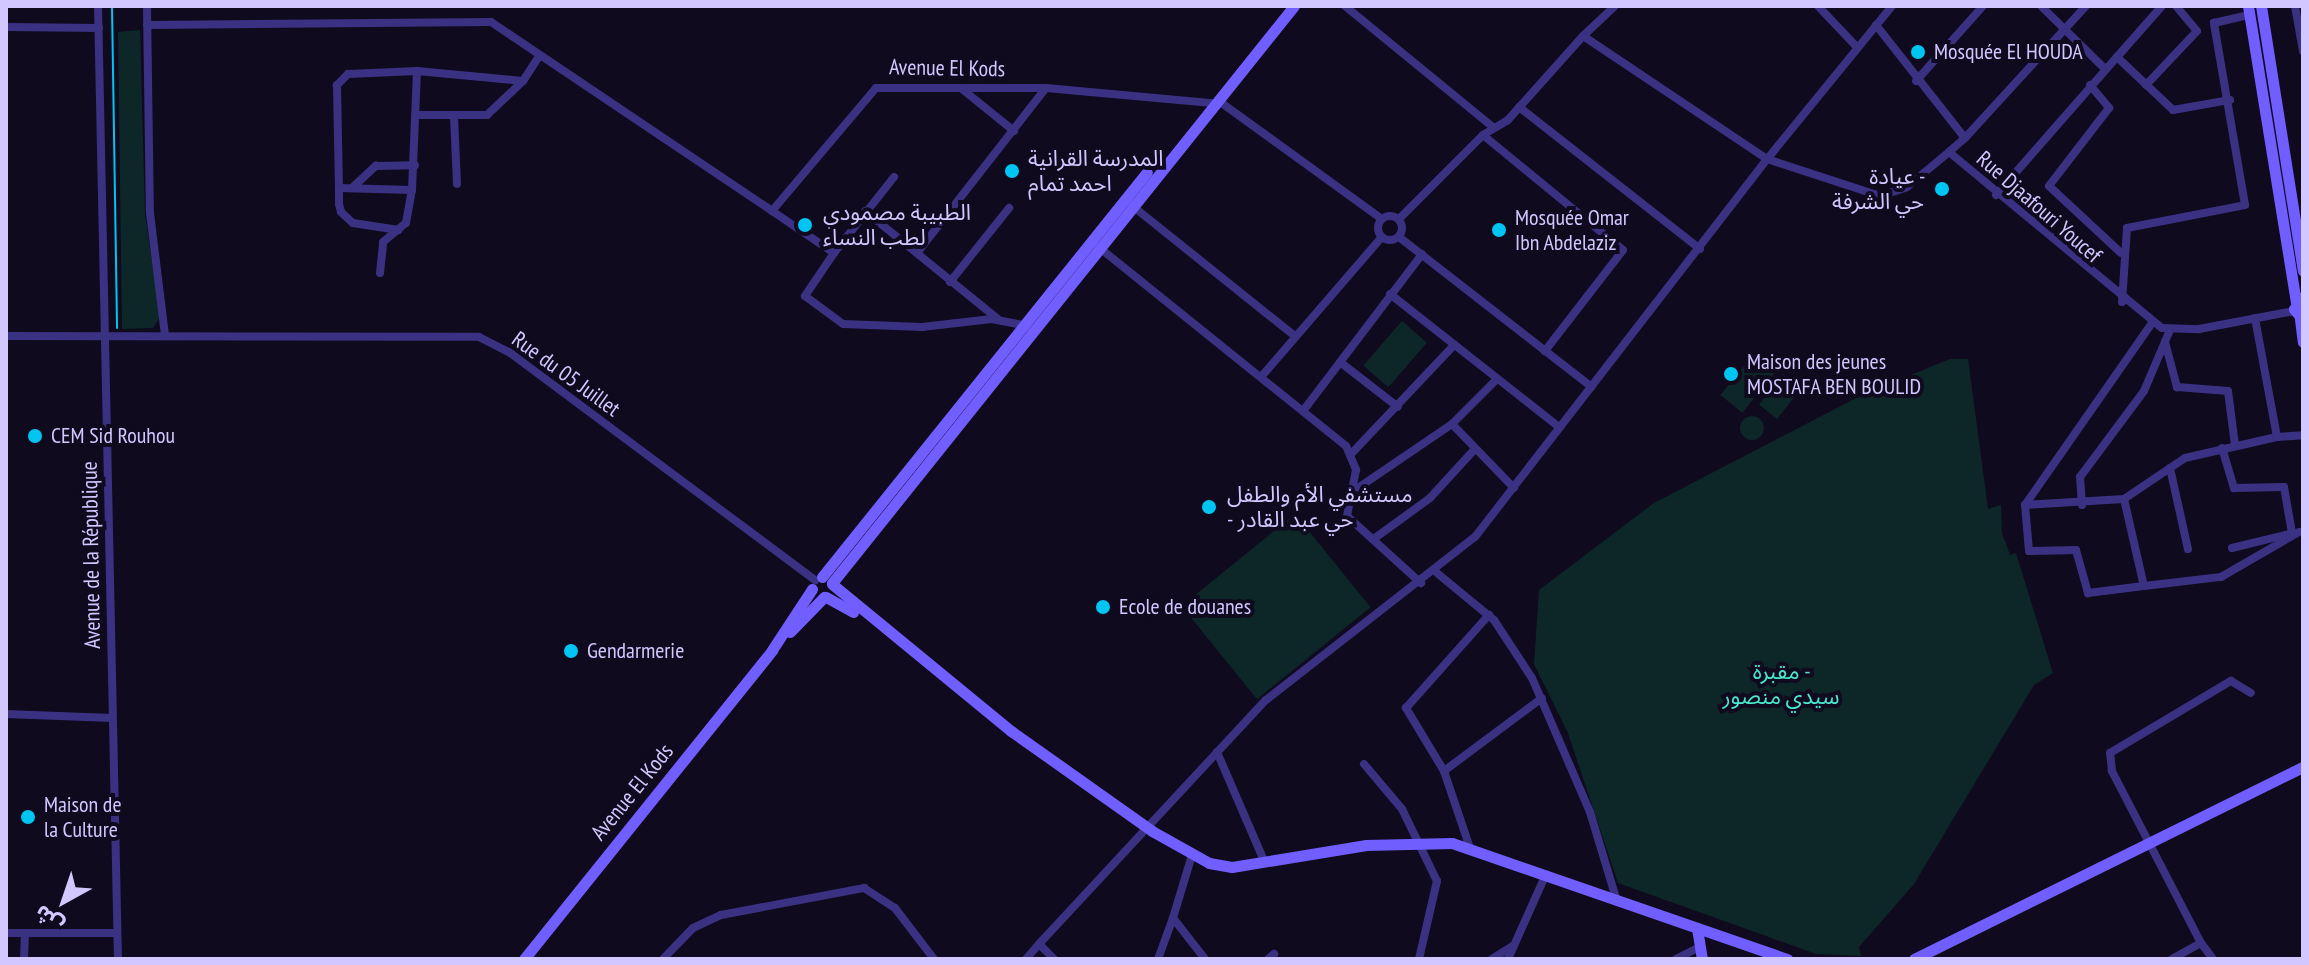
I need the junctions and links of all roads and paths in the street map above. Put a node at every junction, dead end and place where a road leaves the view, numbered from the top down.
1 (98, 6) edge
2 (147, 6) edge
3 (1286, 6) edge
4 (1294, 6) edge
5 (1345, 6) edge
6 (1615, 6) edge
7 (1818, 6) edge
8 (1892, 6) edge
9 (1983, 6) edge
10 (2041, 6) edge
11 (2086, 6) edge
12 (2162, 6) edge
13 (2176, 6) edge
14 (2261, 6) edge
15 (2295, 6) edge
16 (2248, 10) edge
17 (147, 25) junction
18 (1876, 25) junction
19 (6, 27) edge
20 (99, 28) junction
21 (2064, 30) junction
22 (1583, 36) junction
23 (1855, 45) junction
24 (2303, 51) edge
25 (540, 55) junction
26 (2117, 57) junction
27 (2105, 69) junction
28 (417, 71) junction
29 (523, 81) junction
30 (1916, 81) junction
31 (2090, 85) junction
32 (2146, 85) junction
33 (961, 88) junction
34 (1046, 88) junction
35 (2230, 100) junction
36 (1210, 105) junction
37 (1519, 107) junction
38 (417, 115) junction
39 (454, 116) junction
40 (1493, 127) junction
41 (1014, 131) junction
42 (1483, 135) junction
43 (1965, 138) junction
44 (1949, 152) junction
45 (1767, 159) junction
46 (415, 165) junction
47 (894, 177) dead end
48 (457, 184) dead end
49 (339, 188) junction
50 (352, 188) junction
51 (412, 190) junction
52 (1996, 195) junction
53 (1130, 204) junction
54 (1009, 208) dead end
55 (772, 211) junction
56 (865, 211) junction
57 (1382, 219) junction
58 (1399, 219) junction
59 (398, 230) junction
60 (1382, 237) junction
61 (1399, 237) junction
62 (1093, 243) junction
63 (1700, 249) junction
64 (834, 253) junction
65 (917, 253) junction
66 (2121, 253) junction
67 (1422, 254) junction
68 (2303, 271) edge
69 (380, 273) dead end
70 (950, 282) junction
71 (1390, 294) junction
72 (2122, 302) junction
73 (2299, 310) edge
74 (2255, 318) junction
75 (998, 320) junction
76 (2152, 323) junction
77 (1027, 326) junction
78 (2170, 330) junction
79 (6, 336) edge
80 (105, 336) junction
81 (165, 336) junction
82 (1295, 336) junction
83 (2165, 342) junction
84 (2303, 342) edge
85 (1454, 345) junction
86 (1545, 351) junction
87 (1340, 362) junction
88 (1261, 377) junction
89 (1497, 379) junction
90 (1592, 387) junction
91 (1398, 407) junction
92 (1303, 411) junction
93 (1452, 424) junction
94 (1560, 428) junction
95 (2303, 435) edge
96 (2277, 437) junction
97 (2235, 445) junction
98 (2222, 448) junction
99 (1473, 451) junction
100 (1352, 453) junction
101 (2170, 468) junction
102 (1514, 488) junction
103 (1352, 492) junction
104 (2124, 499) junction
105 (2025, 505) junction
106 (2082, 505) junction
107 (2298, 532) edge
108 (1375, 538) junction
109 (2232, 548) dead end
110 (2188, 549) dead end
111 (1437, 573) junction
112 (822, 583) junction
113 (1421, 583) junction
114 (2144, 586) junction
115 (825, 597) junction
116 (1489, 615) junction
117 (871, 623) junction
118 (772, 650) junction
119 (2251, 693) dead end
120 (1542, 698) junction
121 (6, 714) edge
122 (112, 718) junction
123 (1217, 752) junction
124 (1364, 764) dead end
125 (2303, 767) edge
126 (1444, 771) junction
127 (1147, 828) junction
128 (1421, 841) junction
129 (2150, 843) junction
130 (1470, 848) junction
131 (1192, 855) junction
132 (1265, 863) junction
133 (1546, 874) junction
134 (1616, 898) junction
135 (1173, 918) junction
136 (1697, 928) junction
137 (6, 933) edge
138 (25, 933) junction
139 (117, 933) junction
140 (2201, 943) junction
141 (1039, 944) junction
142 (1514, 945) junction
143 (1701, 953) edge
144 (668, 957) edge
145 (1920, 958) edge
146 (24, 959) edge
147 (118, 959) edge
148 (524, 959) edge
149 (934, 959) edge
150 (1026, 959) edge
151 (1054, 959) edge
152 (1158, 959) edge
153 (1205, 959) edge
154 (1419, 959) edge
155 (1492, 959) edge
156 (1508, 959) edge
157 (1676, 959) edge
158 (1787, 959) edge
159 (2172, 959) edge
160 (2213, 959) edge

1 - 20 street, Avenue de la République
2 - 17 street
3 - 36 main road
4 - 36 main road
5 - 40 street
6 - 22 street
7 - 23 street
8 - 18 street
9 - 30 street
10 - 21 street
11 - 21 street
12 - 26 street
13 - 32 street
14 - 68 main road
15 - 24 street
16 - 35 street
16 - 73 main road
17 - 25 street
17 - 81 street
18 - 23 street
18 - 30 street
19 - 20 street
20 - 80 street, Avenue de la République
21 - 27 street
21 - 43 street
22 - 37 street
22 - 45 street, Rue Djaafouri Youcef
23 - 45 street
25 - 29 street
25 - 55 street
26 - 27 street
26 - 32 street
27 - 31 street
28 - 29 street
28 - 38 street
28 - 49 street
29 - 39 street
30 - 43 street
31 - 52 street
31 - 66 street
32 - 35 street
33 - 34 street, Avenue El Kods
33 - 41 street
33 - 55 street, Avenue El Kods
34 - 36 street, Avenue El Kods
34 - 41 street
35 - 66 street
36 - 53 main road, Avenue El Kods
36 - 57 street
36 - 62 main road, Avenue El Kods
37 - 40 street
37 - 63 street
38 - 39 street
38 - 46 street
39 - 48 street
40 - 42 street
41 - 65 street
42 - 58 street
42 - 86 street
43 - 44 street
44 - 45 street, Rue Djaafouri Youcef
44 - 52 street, Rue Djaafouri Youcef
45 - 63 street
46 - 50 street
46 - 51 street
47 - 56 street
49 - 50 street
49 - 59 street
50 - 51 street
51 - 59 street
52 - 72 street, Rue Djaafouri Youcef
53 - 62 main road, Avenue El Kods
53 - 82 street
54 - 70 street
55 - 64 street
56 - 64 street
56 - 65 street
57 - 58 street
57 - 60 street
58 - 61 street
59 - 69 street
60 - 61 street
60 - 82 street
61 - 67 street
62 - 77 main road, Avenue El Kods
62 - 88 street
63 - 90 street
64 - 75 street
65 - 70 street
66 - 72 street
67 - 71 street
67 - 86 street
70 - 75 street
71 - 85 street
71 - 87 street
72 - 76 street, Rue Djaafouri Youcef
73 - 74 street, Rue Djaafouri Youcef
73 - 84 main road
74 - 78 street, Rue Djaafouri Youcef
74 - 96 street
75 - 77 street
76 - 78 street, Rue Djaafouri Youcef
76 - 105 street
77 - 112 main road, Avenue El Kods
78 - 83 street
79 - 80 street, Rue du 05 Juillet
80 - 81 street, Rue du 05 Juillet
80 - 122 street, Avenue de la République
81 - 112 street, Rue du 05 Juillet
82 - 88 street
83 - 97 street
83 - 106 street
85 - 89 street
85 - 91 street
86 - 90 street
87 - 91 street
87 - 92 street
88 - 92 street
89 - 93 street
89 - 94 street
90 - 94 street
91 - 100 street
92 - 100 street
93 - 99 street
93 - 103 street
94 - 102 street
95 - 96 street
96 - 97 street
97 - 98 street
98 - 101 street
98 - 107 street
99 - 102 street
99 - 108 street
100 - 103 street
101 - 104 street
101 - 110 street
102 - 111 street
103 - 108 street
104 - 106 street
104 - 114 street
105 - 106 street
105 - 114 street
107 - 109 street
107 - 114 street
108 - 113 street
111 - 113 street
111 - 116 street
112 - 115 main road
112 - 117 main road
112 - 118 main road, Avenue El Kods
113 - 123 street
115 - 117 main road
115 - 118 main road, Avenue El Kods
116 - 120 street
116 - 126 street
117 - 127 main road
118 - 148 main road, Avenue El Kods
119 - 129 street
120 - 126 street
120 - 134 street
121 - 122 street
122 - 139 street, Avenue de la République
123 - 127 street
123 - 132 street
124 - 128 street
125 - 129 main road
126 - 130 street
127 - 131 main road
127 - 141 street
128 - 130 main road
128 - 132 main road
128 - 154 street
129 - 140 street
129 - 145 main road
130 - 133 main road
131 - 132 main road
131 - 135 street
133 - 134 main road
133 - 142 street
134 - 136 main road
135 - 152 street
135 - 153 street
136 - 143 main road
136 - 158 main road
137 - 138 street
138 - 139 street
138 - 146 street
139 - 147 street, Avenue de la République
140 - 159 street
140 - 160 street
141 - 150 street
141 - 151 street
142 - 155 street
142 - 156 street
143 - 157 street
144 - 149 street

